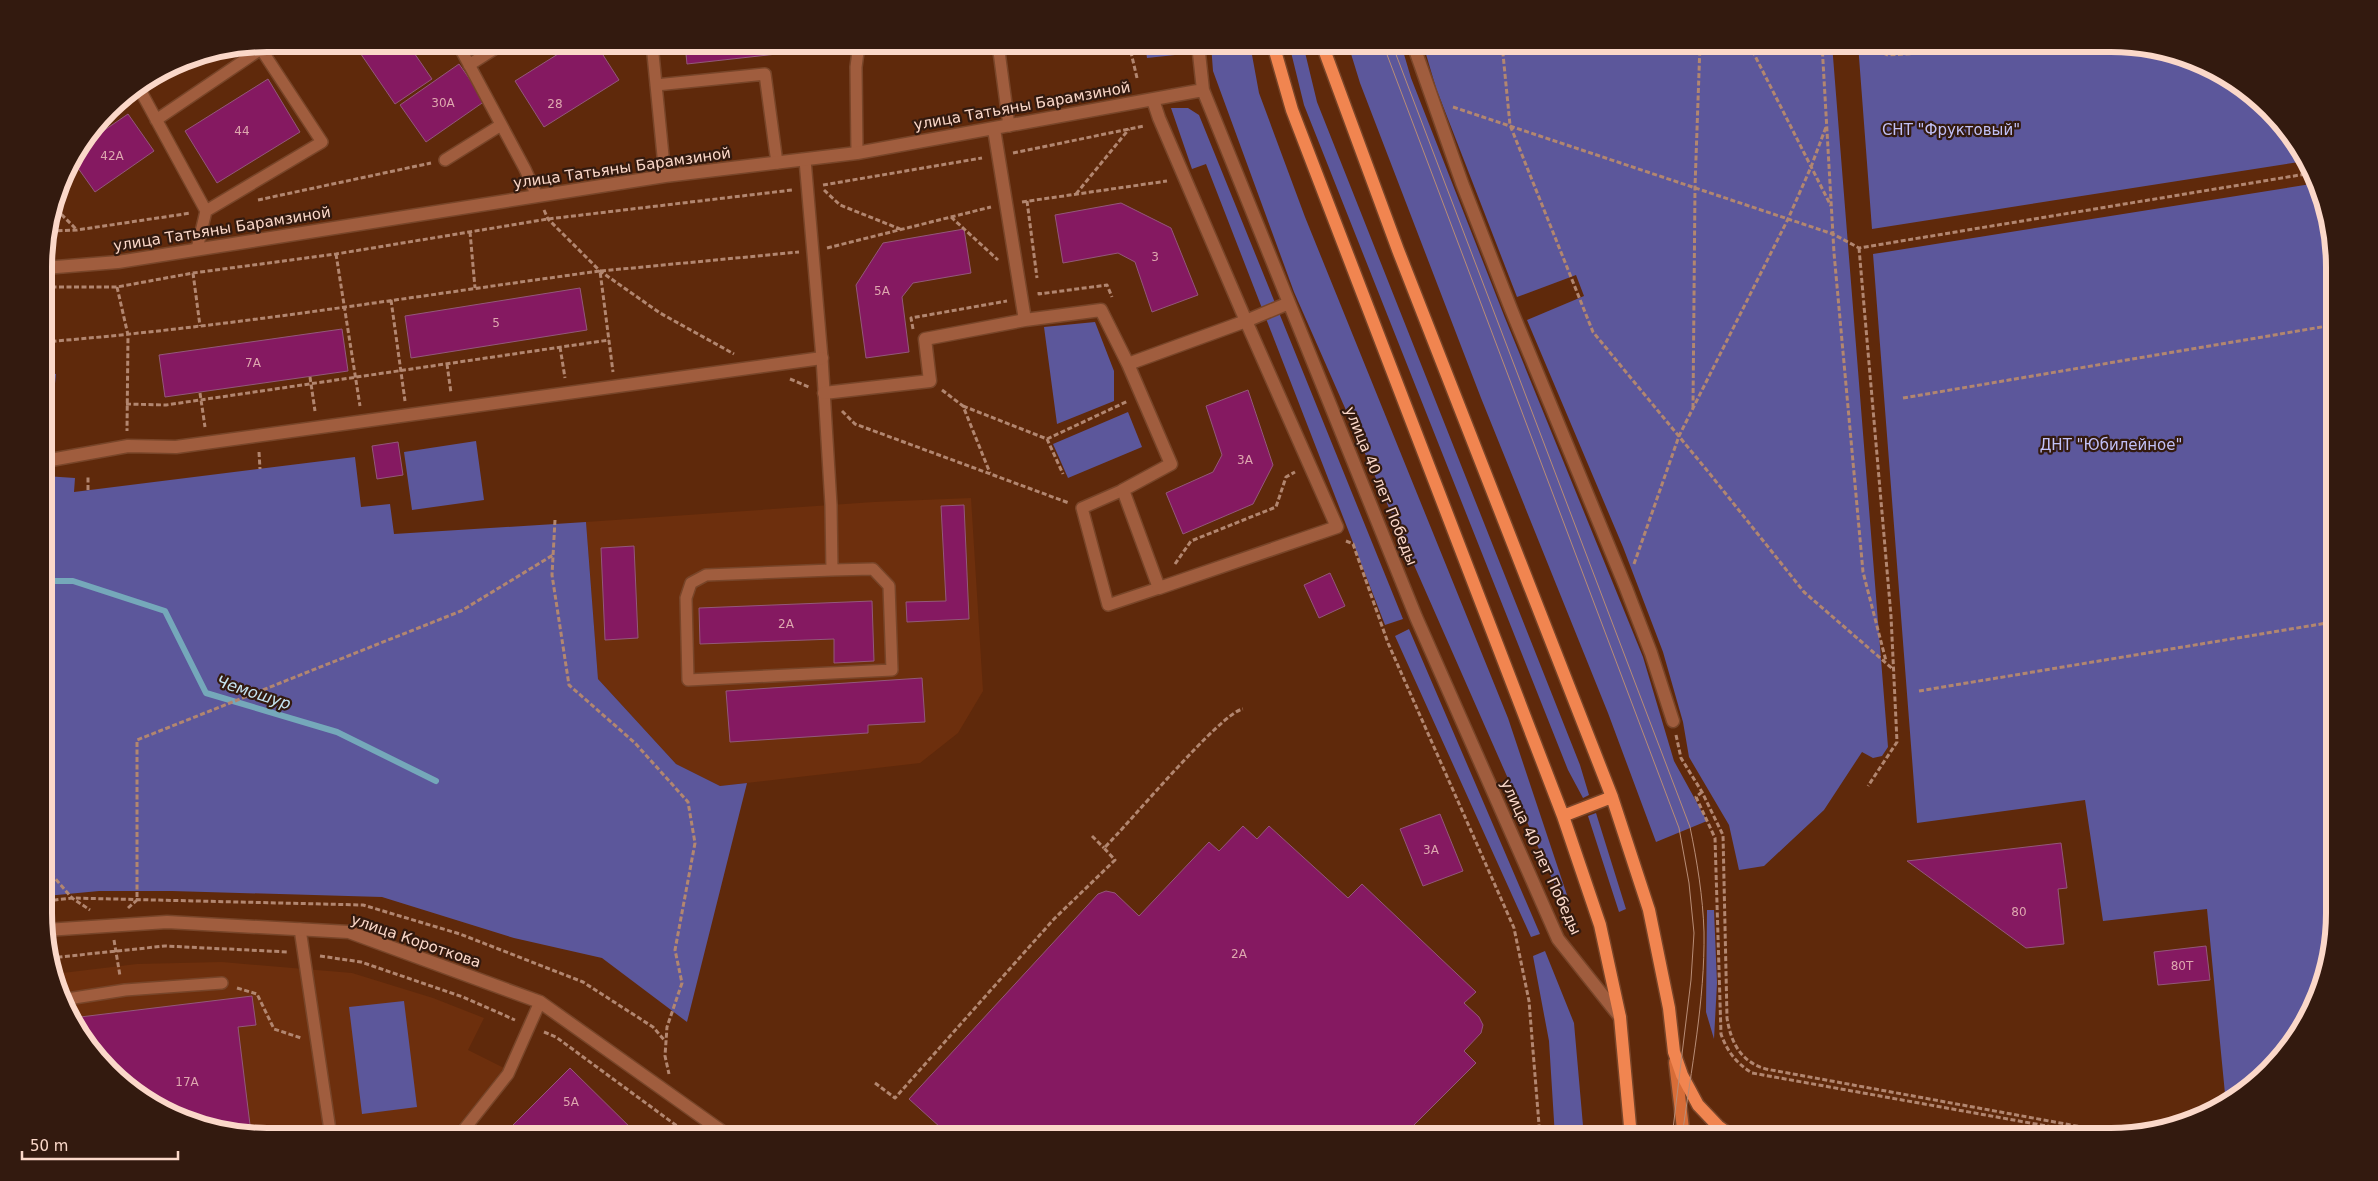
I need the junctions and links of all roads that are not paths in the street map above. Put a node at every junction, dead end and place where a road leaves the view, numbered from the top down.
1 (263, 52) edge
2 (462, 52) edge
3 (489, 52) edge
4 (653, 52) edge
5 (857, 52) edge
6 (999, 52) edge
7 (1199, 52) edge
8 (1275, 52) edge
9 (1325, 52) edge
10 (1416, 52) edge
11 (255, 53) edge
12 (469, 65) junction
13 (656, 85) junction
14 (1203, 90) junction
15 (141, 94) edge
16 (1154, 100) junction
17 (156, 120) junction
18 (502, 125) junction
19 (1009, 126) junction
20 (994, 129) junction
21 (857, 153) junction
22 (446, 160) dead end
23 (805, 160) junction
24 (777, 163) junction
25 (666, 176) junction
26 (537, 196) junction
27 (206, 211) junction
28 (197, 249) junction
29 (52, 267) edge
30 (1289, 303) junction
31 (1026, 320) junction
32 (1246, 321) junction
33 (822, 358) junction
34 (1128, 364) junction
35 (824, 393) junction
36 (52, 460) edge
37 (1123, 490) junction
38 (832, 570) junction
39 (1159, 588) junction
40 (1673, 721) road end
41 (1612, 797) junction
42 (1563, 816) junction
43 (53, 929) edge
44 (300, 929) junction
45 (222, 983) road end
46 (70, 999) edge
47 (540, 1002) junction
48 (1620, 1017) junction
49 (1674, 1052) junction
50 (330, 1128) edge
51 (465, 1128) edge
52 (718, 1128) edge
53 (1630, 1128) edge
54 (1683, 1128) edge
55 (1723, 1128) edge

1 - 27 lane
2 - 12 lane
3 - 12 lane
4 - 13 lane
5 - 21 lane
6 - 19 lane
7 - 14 street, улица 40 лет Победы
8 - 42 main road, улица 40 лет Победы
9 - 41 main road
10 - 40 street
11 - 17 lane
12 - 18 lane
13 - 24 lane
13 - 25 lane
14 - 16 street, улица Татьяны Барамзиной
14 - 30 street, улица 40 лет Победы
15 - 17 lane
16 - 19 street, улица Татьяны Барамзиной
16 - 32 street
17 - 27 lane
18 - 22 lane
18 - 26 lane
19 - 20 street, улица Татьяны Барамзиной
20 - 21 street, улица Татьяны Барамзиной
20 - 31 street
21 - 23 street, улица Татьяны Барамзиной
23 - 24 street, улица Татьяны Барамзиной
23 - 33 lane
24 - 25 street, улица Татьяны Барамзиной
25 - 26 street, улица Татьяны Барамзиной
26 - 28 street, улица Татьяны Барамзиной
27 - 28 lane
28 - 29 street, улица Татьяны Барамзиной
30 - 32 street
30 - 48 street, улица 40 лет Победы
31 - 34 street
31 - 35 street
32 - 34 street
32 - 39 street
33 - 35 lane
33 - 36 street
34 - 37 street
35 - 38 lane
37 - 39 street
37 - 39 lane
38 - 38 lane
41 - 42 main road
41 - 49 main road
42 - 48 main road, улица 40 лет Победы
43 - 44 street, улица Короткова
44 - 47 street, улица Короткова
44 - 50 lane
45 - 46 lane
47 - 51 lane
47 - 52 street, улица Короткова
48 - 53 main road
49 - 54 main road
49 - 55 main road

